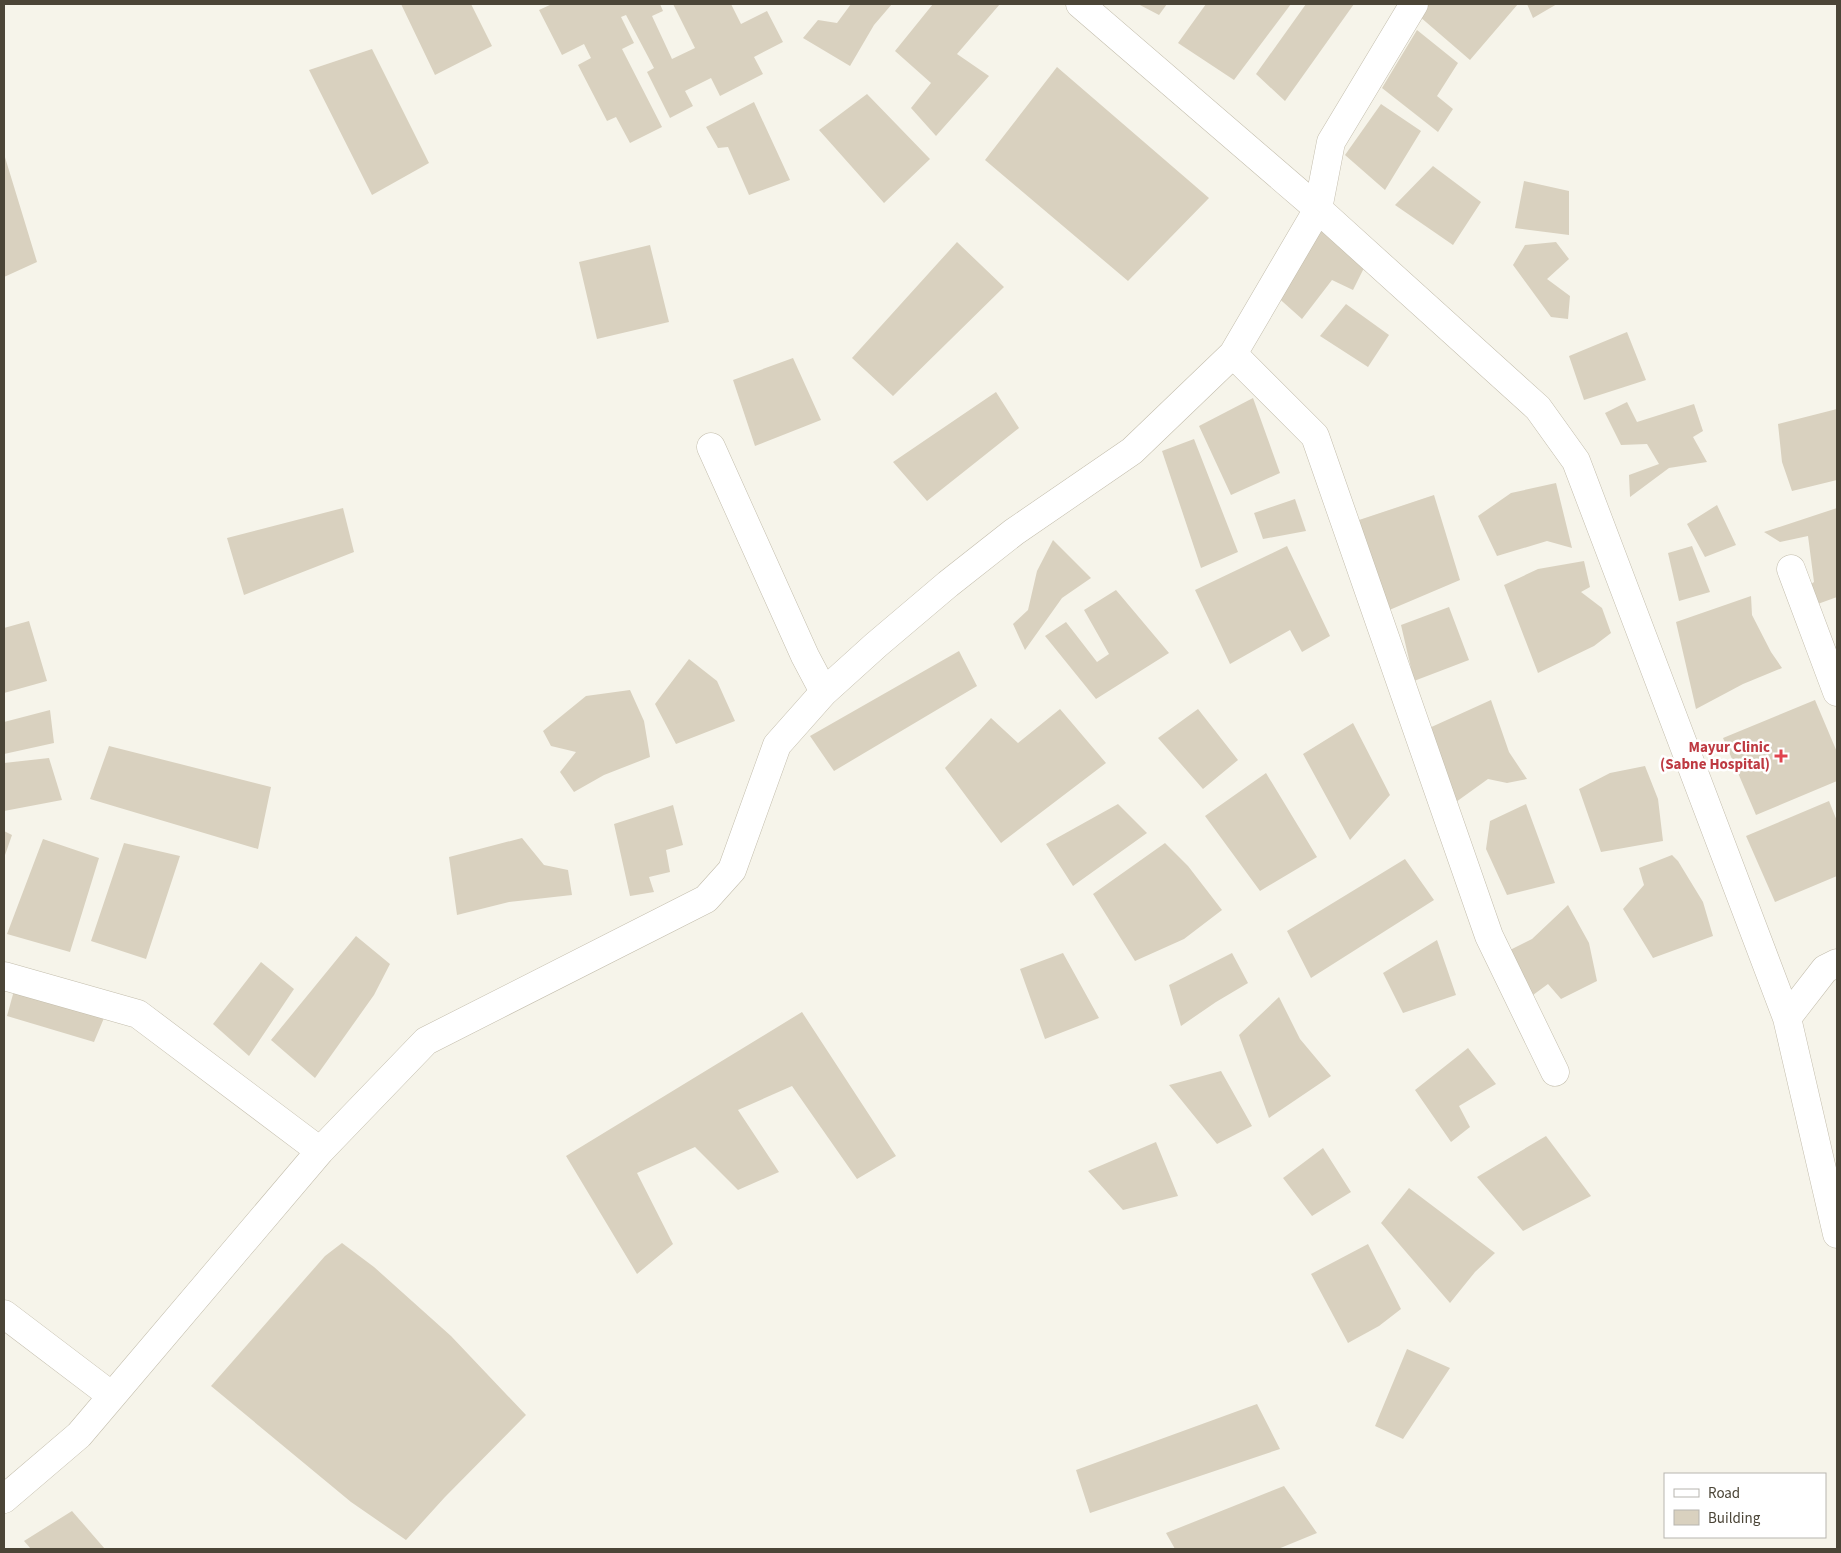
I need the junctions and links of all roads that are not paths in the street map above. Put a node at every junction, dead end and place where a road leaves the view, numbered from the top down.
1 (1080, 4) edge
2 (1414, 4) edge
3 (1318, 209) junction
4 (1233, 354) junction
5 (711, 447) dead end
6 (1790, 569) dead end
7 (824, 692) junction
8 (1837, 692) edge
9 (1837, 963) edge
10 (4, 976) edge
11 (1787, 1018) junction
12 (1555, 1072) dead end
13 (320, 1151) junction
14 (1837, 1234) edge
15 (4, 1314) edge
16 (112, 1396) junction
17 (4, 1499) edge

1 - 3 street
2 - 3 street
3 - 4 street
3 - 11 street
4 - 7 street
4 - 12 street
5 - 7 street
6 - 8 street
7 - 13 street
9 - 11 street
10 - 13 street
11 - 14 street
13 - 16 street
15 - 16 street
16 - 17 street

